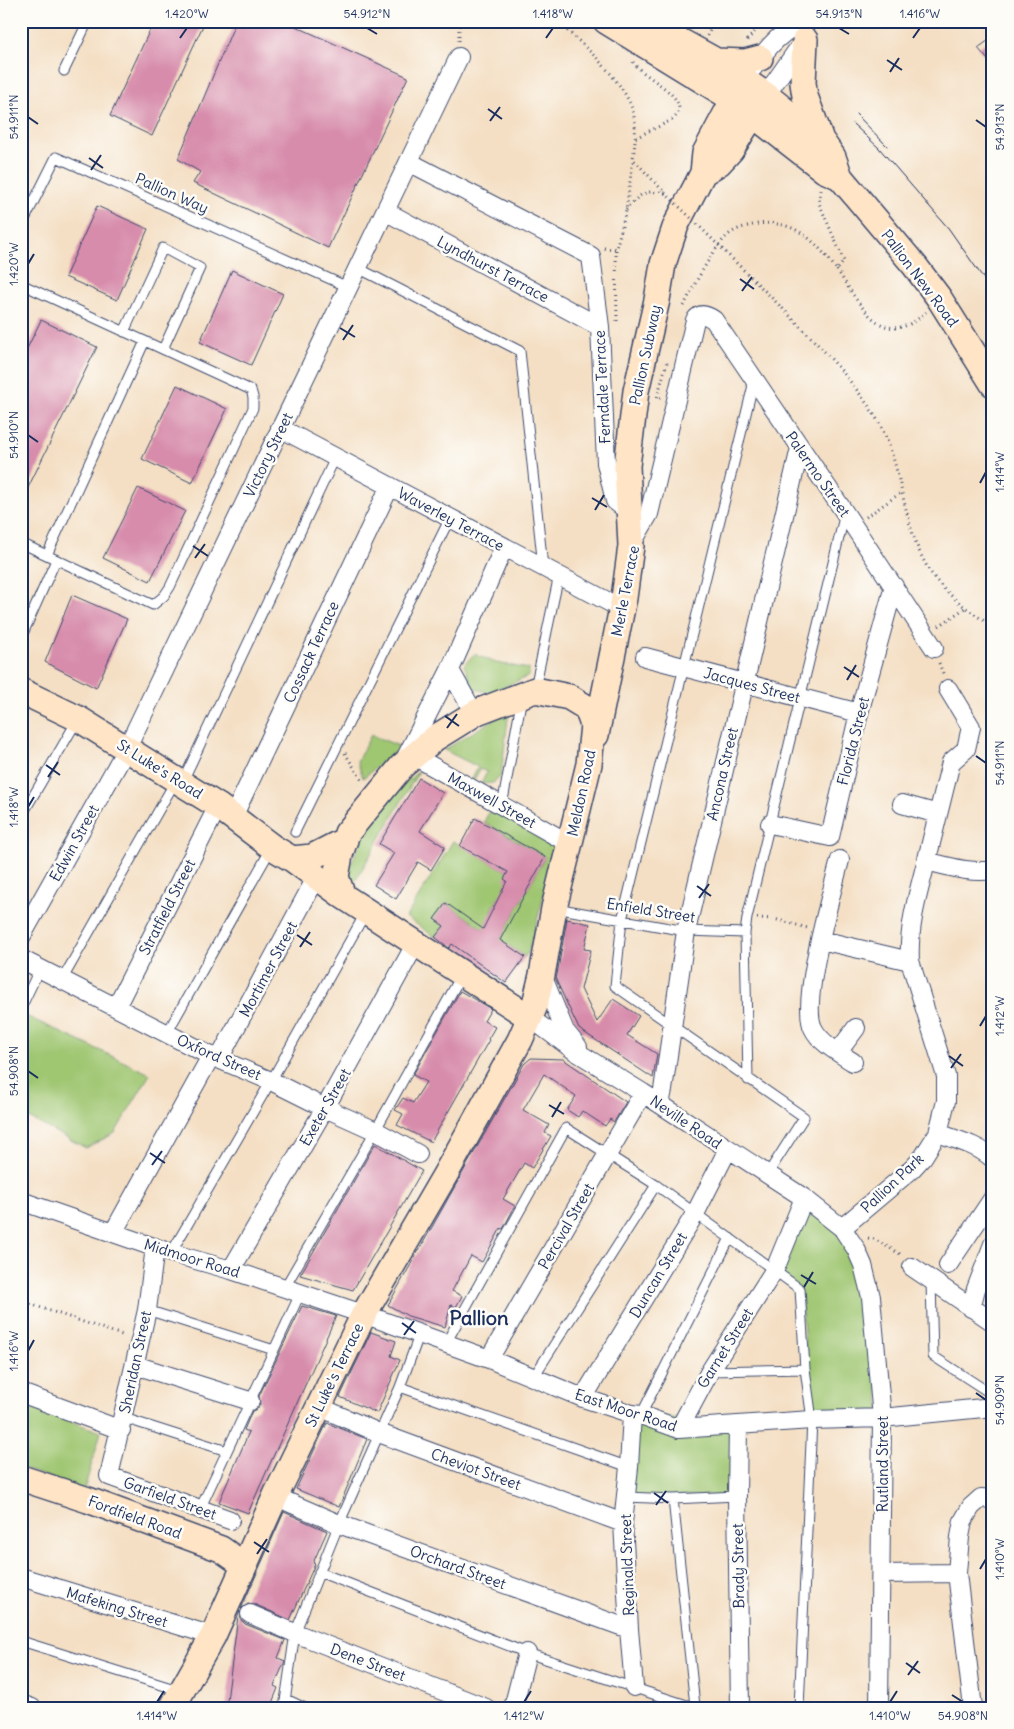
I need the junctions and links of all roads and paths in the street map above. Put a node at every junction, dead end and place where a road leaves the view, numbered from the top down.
1 (88, 21) edge
2 (462, 21) edge
3 (556, 21) edge
4 (606, 21) edge
5 (644, 21) edge
6 (807, 28) edge
7 (459, 57) joint
8 (633, 57) dead end
9 (760, 58) junction
10 (716, 61) junction
11 (64, 71) dead end
12 (738, 90) junction
13 (760, 104) junction
14 (635, 138) junction
15 (821, 140) junction
16 (633, 159) junction
17 (409, 162) junction
18 (703, 173) junction
19 (832, 174) junction
20 (665, 193) junction
21 (385, 211) junction
22 (626, 211) junction
23 (21, 227) edge
24 (719, 246) junction
25 (358, 268) junction
26 (837, 270) junction
27 (21, 284) edge
28 (348, 287) junction
29 (939, 298) junction
30 (695, 320) joint
31 (600, 327) junction
32 (618, 329) dead end
33 (124, 332) junction
34 (145, 341) junction
35 (162, 350) junction
36 (754, 381) junction
37 (993, 384) edge
38 (280, 428) junction
39 (800, 448) junction
40 (335, 458) junction
41 (390, 486) junction
42 (902, 492) junction
43 (628, 511) junction
44 (450, 518) junction
45 (850, 519) junction
46 (21, 544) edge
47 (631, 546) junction
48 (504, 547) junction
49 (47, 555) junction
50 (56, 560) junction
51 (551, 571) junction
52 (894, 586) junction
53 (965, 608) junction
54 (622, 609) junction
55 (993, 627) edge
56 (21, 638) edge
57 (930, 642) junction
58 (645, 657) dead end
59 (612, 662) junction
60 (683, 667) junction
61 (450, 670) junction
62 (743, 683) junction
63 (948, 689) joint
64 (21, 691) edge
65 (528, 692) junction
66 (800, 698) junction
67 (477, 712) junction
68 (860, 713) junction
69 (79, 719) junction
70 (339, 743) junction
71 (126, 748) junction
72 (408, 761) junction
73 (590, 764) junction
74 (179, 782) junction
75 (374, 800) junction
76 (902, 804) dead end
77 (502, 806) junction
78 (225, 812) junction
79 (938, 814) junction
80 (21, 817) edge
81 (770, 824) junction
82 (295, 832) dead end
83 (345, 840) junction
84 (570, 844) junction
85 (282, 853) junction
86 (840, 860) dead end
87 (926, 861) junction
88 (993, 870) edge
89 (316, 878) junction
90 (343, 896) junction
91 (554, 908) junction
92 (366, 912) junction
93 (747, 918) junction
94 (622, 920) junction
95 (686, 931) junction
96 (745, 933) junction
97 (821, 936) junction
98 (21, 937) edge
99 (416, 943) junction
100 (21, 959) edge
101 (910, 961) junction
102 (40, 968) junction
103 (463, 973) junction
104 (542, 975) junction
105 (62, 980) junction
106 (485, 989) junction
107 (116, 1007) junction
108 (21, 1008) edge
109 (530, 1017) junction
110 (671, 1026) junction
111 (856, 1028) dead end
112 (167, 1033) junction
113 (566, 1045) junction
114 (512, 1052) junction
115 (838, 1052) junction
116 (215, 1058) junction
117 (853, 1062) dead end
118 (594, 1063) junction
119 (748, 1080) junction
120 (271, 1081) junction
121 (643, 1093) junction
122 (660, 1104) junction
123 (325, 1108) junction
124 (376, 1131) junction
125 (938, 1133) junction
126 (728, 1149) junction
127 (418, 1154) dead end
128 (608, 1155) junction
129 (993, 1159) edge
130 (767, 1175) junction
131 (656, 1185) junction
132 (804, 1198) junction
133 (993, 1198) edge
134 (21, 1201) edge
135 (695, 1214) junction
136 (113, 1233) junction
137 (845, 1233) junction
138 (730, 1238) junction
139 (993, 1244) edge
140 (163, 1250) junction
141 (948, 1265) dead end
142 (912, 1267) joint
143 (775, 1269) junction
144 (231, 1270) junction
145 (931, 1282) junction
146 (292, 1291) junction
147 (21, 1301) edge
148 (971, 1308) junction
149 (147, 1310) junction
150 (364, 1314) junction
151 (993, 1322) edge
152 (420, 1334) junction
153 (140, 1341) junction
154 (446, 1343) junction
155 (274, 1350) junction
156 (489, 1359) junction
157 (135, 1365) junction
158 (805, 1369) junction
159 (710, 1370) junction
160 (533, 1378) junction
161 (400, 1387) junction
162 (21, 1393) edge
163 (993, 1395) edge
164 (583, 1398) junction
165 (250, 1401) junction
166 (993, 1407) edge
167 (331, 1412) dead end
168 (636, 1414) junction
169 (882, 1418) junction
170 (812, 1420) junction
171 (122, 1424) junction
172 (738, 1425) junction
173 (679, 1429) junction
174 (379, 1433) junction
175 (226, 1451) junction
176 (629, 1468) junction
177 (110, 1476) joint
178 (21, 1478) edge
179 (737, 1496) junction
180 (626, 1497) junction
181 (673, 1499) junction
182 (993, 1499) edge
183 (288, 1502) dead end
184 (200, 1509) junction
185 (230, 1520) dead end
186 (623, 1523) junction
187 (339, 1524) junction
188 (244, 1565) junction
189 (319, 1572) junction
190 (957, 1573) junction
191 (881, 1574) junction
192 (21, 1577) edge
193 (250, 1614) dead end
194 (629, 1629) junction
195 (294, 1633) junction
196 (213, 1636) junction
197 (21, 1641) edge
198 (527, 1653) junction
199 (634, 1687) junction
200 (177, 1700) edge
201 (285, 1703) edge
202 (21, 1704) edge
203 (695, 1707) edge
204 (32, 1708) edge
205 (305, 1708) edge
206 (486, 1708) edge
207 (513, 1708) edge
208 (740, 1708) edge
209 (799, 1708) edge
210 (879, 1708) edge
211 (973, 1708) edge

1 - 11 lane
2 - 7 path
3 - 14 path
4 - 12 street
5 - 10 street
6 - 9 street
6 - 13 street
6 - 15 street
7 - 17 street, Victory Street
8 - 14 path
9 - 10 street
9 - 12 street
10 - 12 street
12 - 13 street
12 - 18 street, Pallion Subway
13 - 15 street, Pallion New Road
13 - 18 street, Pallion Subway
13 - 19 street, Pallion New Road
14 - 16 path
15 - 19 street, Pallion New Road
16 - 20 path
16 - 22 path
17 - 21 street, Victory Street
17 - 31 street, Ferndale Terrace
18 - 43 street, Pallion Subway
19 - 26 path
19 - 29 street, Pallion New Road
20 - 22 path
20 - 24 path, bridge
21 - 25 street, Victory Street
21 - 31 street, Lyndhurst Terrace
22 - 32 path
23 - 28 lane, Pallion Way
24 - 26 path
24 - 42 path
25 - 28 street, Victory Street
25 - 51 lane
26 - 29 path
27 - 33 lane
28 - 38 street, Victory Street
29 - 37 street, Pallion New Road
30 - 36 street, Palermo Street
30 - 47 street, Merle Terrace
31 - 43 street, Ferndale Terrace
33 - 34 lane
33 - 35 lane
34 - 35 lane
34 - 49 lane
35 - 50 lane
36 - 39 street, Palermo Street
36 - 60 lane
38 - 40 street, Waverley Terrace
38 - 71 street, Victory Street
39 - 45 street, Palermo Street
39 - 62 street, Ancona Street
40 - 41 street, Waverley Terrace
40 - 74 lane
41 - 44 street, Waverley Terrace
41 - 78 street, Cossack Terrace
42 - 45 path
42 - 53 path
43 - 47 street, Pallion Subway
44 - 48 street, Waverley Terrace
44 - 70 lane
45 - 52 street, Palermo Street
45 - 66 lane
46 - 49 lane
47 - 54 street, Merle Terrace
48 - 51 street, Waverley Terrace
48 - 61 street
49 - 50 lane
50 - 56 lane
51 - 54 street, Waverley Terrace
51 - 65 lane
52 - 57 street, Palermo Street
52 - 68 street, Florida Street
53 - 55 path
53 - 57 path
54 - 59 street, Merle Terrace
57 - 63 path
58 - 60 street, Jacques Street
59 - 65 street, Merle Terrace
59 - 73 street
60 - 62 street, Jacques Street
60 - 94 lane
61 - 67 street
61 - 72 street
62 - 66 street, Jacques Street
62 - 95 street, Ancona Street
63 - 79 street, Pallion Park
64 - 69 street, St Luke's Road
65 - 67 street
65 - 73 street, Meldon Road
65 - 77 lane
66 - 68 street, Jacques Street
66 - 81 lane
67 - 72 street
68 - 81 street, Florida Street
69 - 71 street, St Luke's Road
69 - 80 lane
70 - 75 path
70 - 82 lane
71 - 74 street, St Luke's Road
71 - 98 street, Edwin Street
72 - 75 street
72 - 77 street, Maxwell Street
73 - 84 street, Meldon Road
74 - 78 street, St Luke's Road
74 - 105 lane
75 - 83 street
76 - 79 street
77 - 84 street, Maxwell Street
78 - 85 street, St Luke's Road
78 - 107 street, Stratfield Street
79 - 87 street, Pallion Park
81 - 93 lane
83 - 85 street
83 - 90 street
84 - 91 street, Meldon Road
85 - 89 street, St Luke's Road
85 - 112 lane
86 - 97 street
87 - 88 street
87 - 101 street, Pallion Park
89 - 90 street, St Luke's Road
89 - 116 street, Mortimer Street
90 - 92 street, St Luke's Road
91 - 94 lane, Enfield Street
91 - 104 street, Meldon Road
92 - 99 street, St Luke's Road
92 - 120 lane
93 - 96 lane
93 - 97 path
94 - 95 lane, Enfield Street
94 - 110 lane
95 - 96 lane, Enfield Street
95 - 110 street, Ancona Street
96 - 119 lane
97 - 101 street
97 - 115 street
99 - 103 street, St Luke's Road
99 - 123 street, Exeter Street
100 - 102 street, Oxford Street
101 - 125 street, Pallion Park
102 - 105 street, Oxford Street
102 - 108 lane
103 - 106 street, St Luke's Road
103 - 124 lane
104 - 106 street
104 - 109 street, Meldon Road
104 - 118 street
105 - 107 street, Oxford Street
106 - 109 street, St Luke's Road
106 - 114 street
107 - 112 street, Oxford Street
109 - 113 street, Neville Road
109 - 114 street, Meldon Road
110 - 119 lane
110 - 122 street, Ancona Street
111 - 115 street
112 - 116 street, Oxford Street
113 - 114 street
113 - 118 street, Neville Road
114 - 150 street, St Luke's Terrace
115 - 117 street
116 - 120 street, Oxford Street
116 - 136 street, Mortimer Street
118 - 121 street, Neville Road
119 - 130 lane
120 - 123 street, Oxford Street
120 - 140 lane
121 - 122 street, Neville Road
121 - 128 street, Percival Street
122 - 126 street, Neville Road
123 - 124 street, Oxford Street
123 - 144 street, Exeter Street
124 - 127 street, Oxford Street
124 - 146 lane
125 - 129 street
125 - 137 street, Pallion Park
126 - 130 street, Neville Road
126 - 135 street, Duncan Street
128 - 131 lane
128 - 154 lane
128 - 156 street, Percival Street
130 - 132 street, Neville Road
131 - 135 lane
131 - 160 lane
132 - 137 street, Neville Road
132 - 143 street, Garnet Street
133 - 141 street
134 - 136 street, Midmoor Road
135 - 138 lane
135 - 164 street, Duncan Street
136 - 140 street, Midmoor Road
137 - 142 path
137 - 169 street, Rutland Street
138 - 143 lane
138 - 168 lane
139 - 148 street
140 - 144 street, Midmoor Road
140 - 149 street, Sheridan Street
142 - 145 street
143 - 158 lane
143 - 159 street, Garnet Street
144 - 146 street, Midmoor Road
145 - 148 street
145 - 163 lane
146 - 150 street, Midmoor Road
146 - 155 lane
147 - 153 path
148 - 151 street
149 - 153 street, Sheridan Street
149 - 155 lane
150 - 152 street, East Moor Road
150 - 188 street, St Luke's Terrace
152 - 154 street, East Moor Road
152 - 161 lane
153 - 157 street, Sheridan Street
154 - 156 street, East Moor Road
155 - 165 lane
156 - 160 street, East Moor Road
157 - 165 street
157 - 171 street, Sheridan Street
158 - 159 lane
158 - 170 lane
159 - 173 street, Garnet Street
160 - 164 street, East Moor Road
161 - 174 lane
161 - 176 lane
162 - 171 street
164 - 168 street, East Moor Road
165 - 175 lane
166 - 169 street, East Moor Road
167 - 174 street, Cheviot Street
168 - 173 street, East Moor Road
168 - 176 street, Reginald Street
169 - 170 street, East Moor Road
169 - 191 street, Rutland Street
170 - 172 street, East Moor Road
170 - 209 lane
171 - 175 lane
171 - 177 street, Sheridan Street
172 - 173 street, East Moor Road
172 - 179 street, Brady Street
174 - 186 street, Cheviot Street
174 - 187 lane
175 - 184 lane
176 - 180 street, Reginald Street
177 - 184 street, Garfield Street
178 - 188 street, Fordfield Road
179 - 181 lane
179 - 208 street, Brady Street
180 - 181 lane
180 - 186 street, Reginald Street
181 - 203 lane
182 - 190 street
183 - 187 street, Orchard Street
184 - 185 street, Garfield Street
186 - 194 street, Reginald Street
187 - 189 lane
187 - 194 street, Orchard Street
188 - 196 street, St Luke's Terrace
189 - 195 lane
189 - 198 lane
190 - 191 street
190 - 211 street
191 - 210 street, Rutland Street
192 - 196 street, Mafeking Street
193 - 195 street, Dene Street
194 - 199 street, Reginald Street
195 - 201 lane
195 - 206 street, Dene Street
196 - 200 street, St Luke's Terrace
197 - 200 lane
198 - 199 lane
198 - 207 street
199 - 203 lane
201 - 205 lane
202 - 204 street

